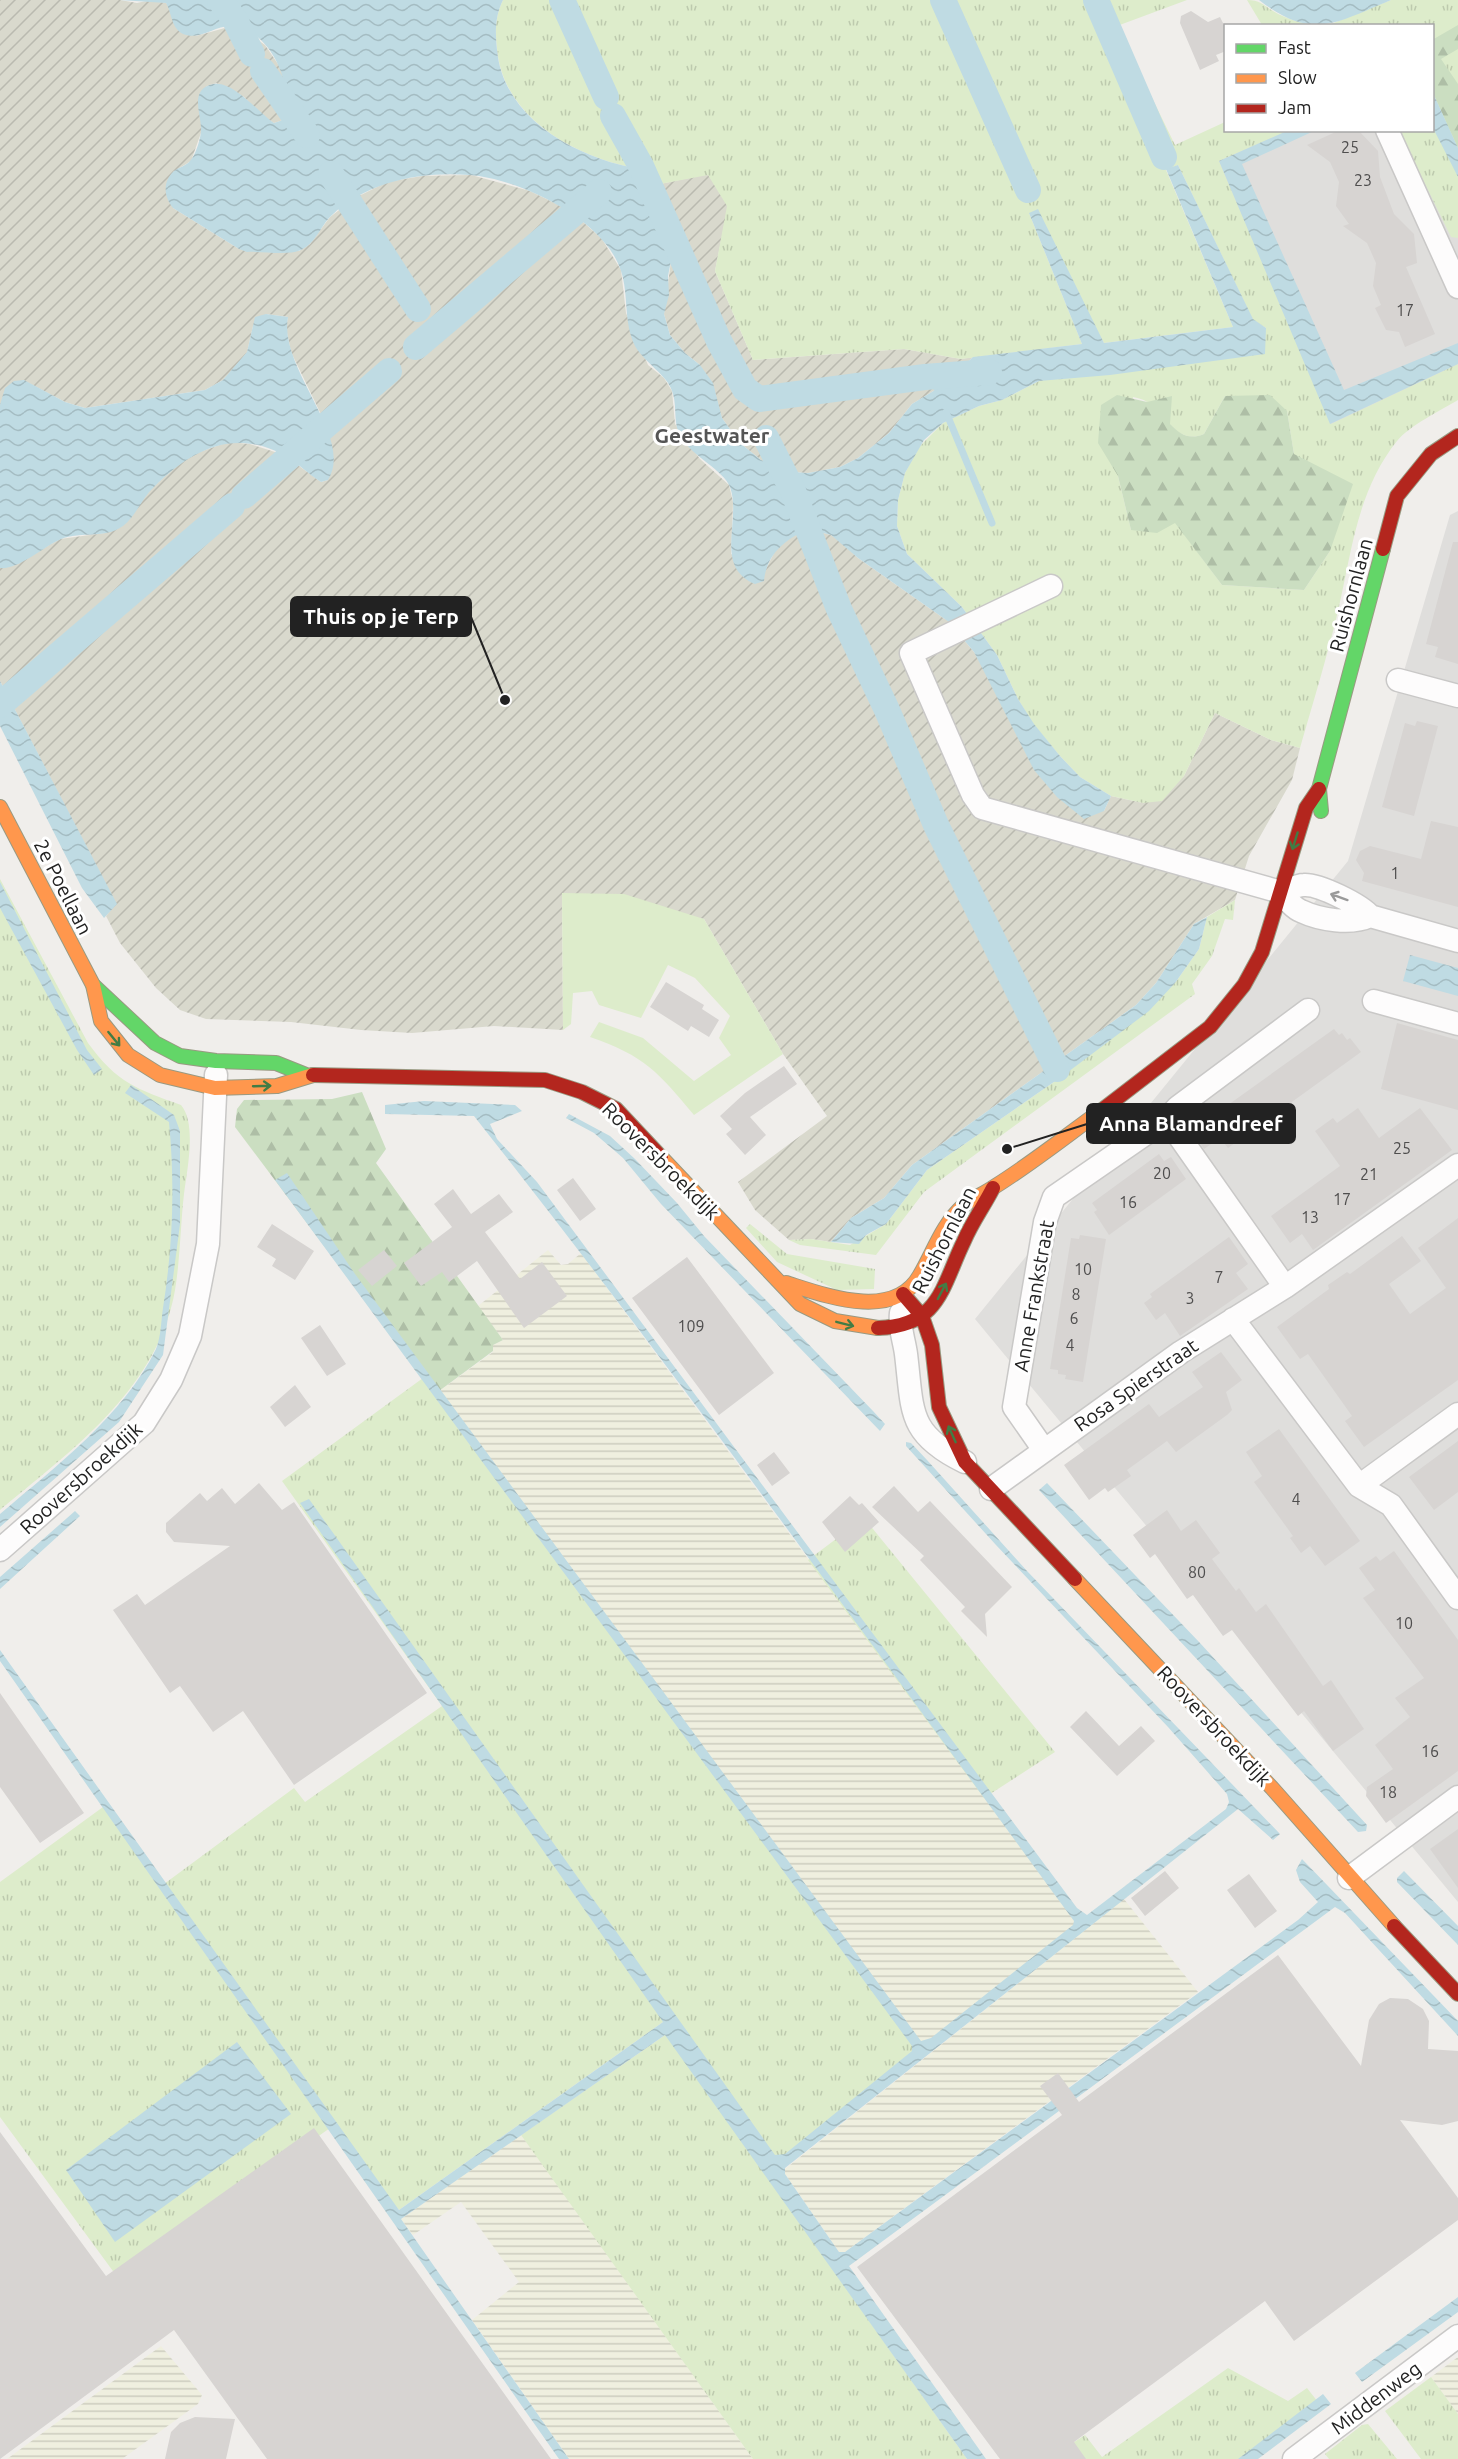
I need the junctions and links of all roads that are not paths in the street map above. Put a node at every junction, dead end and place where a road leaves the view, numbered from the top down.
1 (1388, 132) edge
2 (1453, 261) edge
3 (1458, 287) edge
4 (1458, 436) edge
5 (1051, 586) dead end
6 (1398, 680) dead end
7 (1458, 696) edge
8 (1319, 789) junction
9 (0, 807) edge
10 (1319, 823) dead end
11 (1306, 879) junction
12 (1281, 892) junction
13 (1297, 916) junction
14 (1370, 916) junction
15 (1458, 941) edge
16 (93, 986) junction
17 (1374, 1001) dead end
18 (1308, 1010) dead end
19 (1240, 1013) dead end
20 (1458, 1024) edge
21 (1210, 1027) junction
22 (216, 1061) junction
23 (306, 1075) junction
24 (215, 1088) junction
25 (1167, 1119) junction
26 (1458, 1166) edge
27 (993, 1188) junction
28 (778, 1281) junction
29 (1285, 1287) junction
30 (903, 1294) junction
31 (922, 1316) junction
32 (1233, 1319) junction
33 (899, 1327) junction
34 (921, 1372) dead end
35 (927, 1399) dead end
36 (1458, 1414) edge
37 (1044, 1450) junction
38 (965, 1462) junction
39 (1359, 1486) junction
40 (991, 1489) junction
41 (0, 1550) edge
42 (1458, 1598) edge
43 (1458, 1797) edge
44 (1349, 1878) junction
45 (1458, 1994) edge
46 (1458, 2336) edge
47 (1294, 2459) edge

1 - 2 street
2 - 3 street
4 - 8 main road, Ruishornlaan
5 - 12 street
6 - 7 street
8 - 10 main road, Ruishornlaan
8 -> 12 main road, Ruishornlaan
9 - 16 main road, 2e Poellaan
11 - 12 street
11 - 13 main road
14 -> 11 street
12 - 13 street
12 - 21 main road, Ruishornlaan
13 - 14 street
14 - 15 street
16 - 22 main road, 2e Poellaan
16 -> 24 main road, 2e Poellaan
17 - 20 street
18 - 25 street, Anne Frankstraat
19 - 21 main road, Ruishornlaan
21 - 27 main road, Ruishornlaan
22 - 23 main road, Rooversbroekdijk
22 - 24 street, Rooversbroekdijk
24 -> 23 main road, Rooversbroekdijk
23 - 28 main road, Rooversbroekdijk
24 - 41 street, Rooversbroekdijk
25 - 29 street
25 - 37 street, Anne Frankstraat
26 - 29 street, Rosa Spierstraat
27 - 30 main road, Ruishornlaan
31 -> 27 main road, Ruishornlaan
28 - 30 main road
28 -> 33 main road, Rooversbroekdijk
29 - 32 street, Rosa Spierstraat
30 - 31 main road, Rooversbroekdijk
30 - 33 street, Rooversbroekdijk
31 - 33 main road, Ruishornlaan
38 -> 31 main road, Rooversbroekdijk
32 - 37 street, Rosa Spierstraat
32 - 39 street
33 - 38 street, Rooversbroekdijk
34 - 35 street
36 - 39 street
37 - 40 street, Rosa Spierstraat
38 - 40 main road, Rooversbroekdijk
39 - 42 street
40 - 44 main road, Rooversbroekdijk
43 - 44 street
44 - 45 main road, Rooversbroekdijk
46 - 47 street, Middenweg

